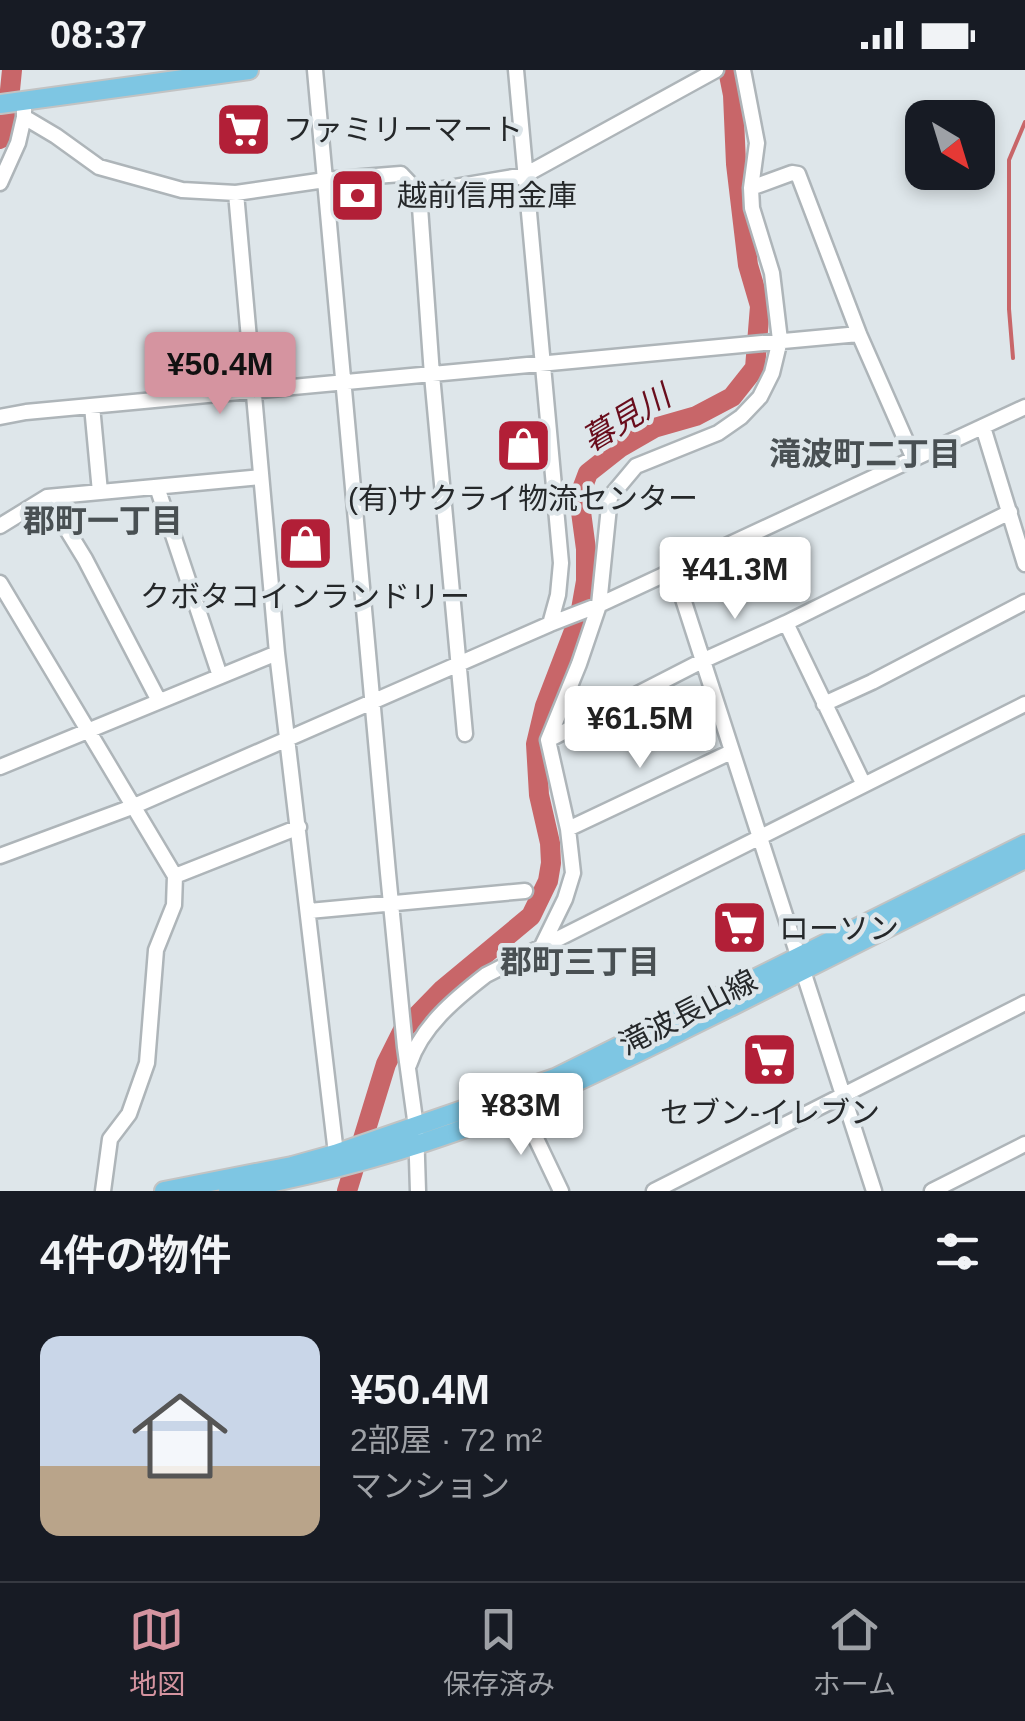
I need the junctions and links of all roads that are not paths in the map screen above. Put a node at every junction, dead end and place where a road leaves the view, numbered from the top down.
1 (249, 70) edge
2 (315, 70) edge
3 (516, 70) edge
4 (743, 70) edge
5 (711, 73) edge
6 (0, 104) edge
7 (24, 109) junction
8 (525, 175) junction
9 (325, 180) junction
10 (0, 183) edge
11 (751, 188) junction
12 (236, 193) junction
13 (418, 193) junction
14 (859, 334) junction
15 (780, 340) junction
16 (542, 364) junction
17 (432, 375) junction
18 (344, 383) junction
19 (254, 392) junction
20 (92, 406) junction
21 (1025, 407) edge
22 (0, 417) edge
23 (984, 427) junction
24 (914, 459) junction
25 (261, 477) junction
26 (157, 487) junction
27 (100, 492) junction
28 (46, 498) junction
29 (1010, 512) junction
30 (0, 526) edge
31 (1025, 564) edge
32 (674, 571) junction
33 (0, 583) edge
34 (1025, 602) edge
35 (599, 606) junction
36 (552, 623) junction
37 (786, 623) junction
38 (277, 653) junction
39 (702, 660) junction
40 (458, 664) junction
41 (220, 676) junction
42 (159, 701) junction
43 (374, 701) junction
44 (824, 704) junction
45 (1025, 704) edge
46 (88, 730) junction
47 (465, 734) dead end
48 (288, 740) junction
49 (548, 740) junction
50 (731, 752) junction
51 (0, 767) edge
52 (864, 785) junction
53 (132, 807) junction
54 (299, 827) junction
55 (568, 829) junction
56 (759, 839) junction
57 (1025, 844) edge
58 (0, 856) edge
59 (1025, 860) edge
60 (175, 876) junction
61 (524, 891) dead end
62 (391, 904) junction
63 (308, 911) junction
64 (542, 946) junction
65 (800, 964) junction
66 (1025, 1003) edge
67 (408, 1069) junction
68 (843, 1097) junction
69 (521, 1106) junction
70 (416, 1136) junction
71 (1025, 1144) edge
72 (337, 1158) junction
73 (102, 1191) edge
74 (164, 1191) edge
75 (228, 1191) edge
76 (418, 1191) edge
77 (562, 1191) edge
78 (654, 1191) edge
79 (874, 1191) edge
80 (932, 1191) edge

1 - 7 main road
2 - 9 street
3 - 8 street
4 - 11 street
5 - 8 street
6 - 7 main road
7 - 10 street
7 - 12 street
8 - 13 street
8 - 16 street
9 - 12 street
9 - 13 street
9 - 18 street
11 - 14 street
11 - 15 street
12 - 19 street
13 - 17 street
14 - 15 street
14 - 24 street
15 - 16 street
15 - 35 street
16 - 17 street
16 - 36 street
17 - 18 street
17 - 40 street
18 - 19 street
18 - 43 street
19 - 20 street
19 - 25 street
20 - 22 street
20 - 27 street
21 - 23 street
23 - 24 street
23 - 29 street
24 - 32 street
25 - 26 street
25 - 38 street
26 - 27 street
26 - 41 street
27 - 28 street
28 - 30 street
28 - 42 street
29 - 31 street
29 - 37 street
32 - 35 street
32 - 39 street
33 - 46 street
34 - 44 street
35 - 36 street
35 - 49 street
36 - 40 street
37 - 39 street
37 - 44 street
38 - 41 street
38 - 48 street
39 - 49 street
39 - 50 street
40 - 43 street
40 - 47 street
41 - 42 street
42 - 46 street
43 - 48 street
43 - 62 street
44 - 52 street
45 - 52 street
46 - 51 street
46 - 53 street
48 - 53 street
48 - 54 street
49 - 55 street
50 - 55 street
50 - 56 street
52 - 56 street
53 - 58 street
53 - 60 street
54 - 60 street
54 - 63 street
55 - 64 street
56 - 64 street
56 - 65 street
57 - 65 main road, 滝波長山線
59 - 65 main road, 滝波長山線
60 - 73 street
61 - 62 street
62 - 63 street
62 - 67 street
63 - 72 street
64 - 67 street
65 - 68 street
65 - 69 main road, 滝波長山線
65 - 70 main road, 滝波長山線
66 - 68 street
67 - 70 street
68 - 78 street
68 - 79 street
69 - 70 main road, 滝波長山線
69 - 77 street
70 - 72 main road, 滝波長山線
70 - 76 street
71 - 80 street
72 - 74 main road, 滝波長山線
72 - 75 main road, 滝波長山線

